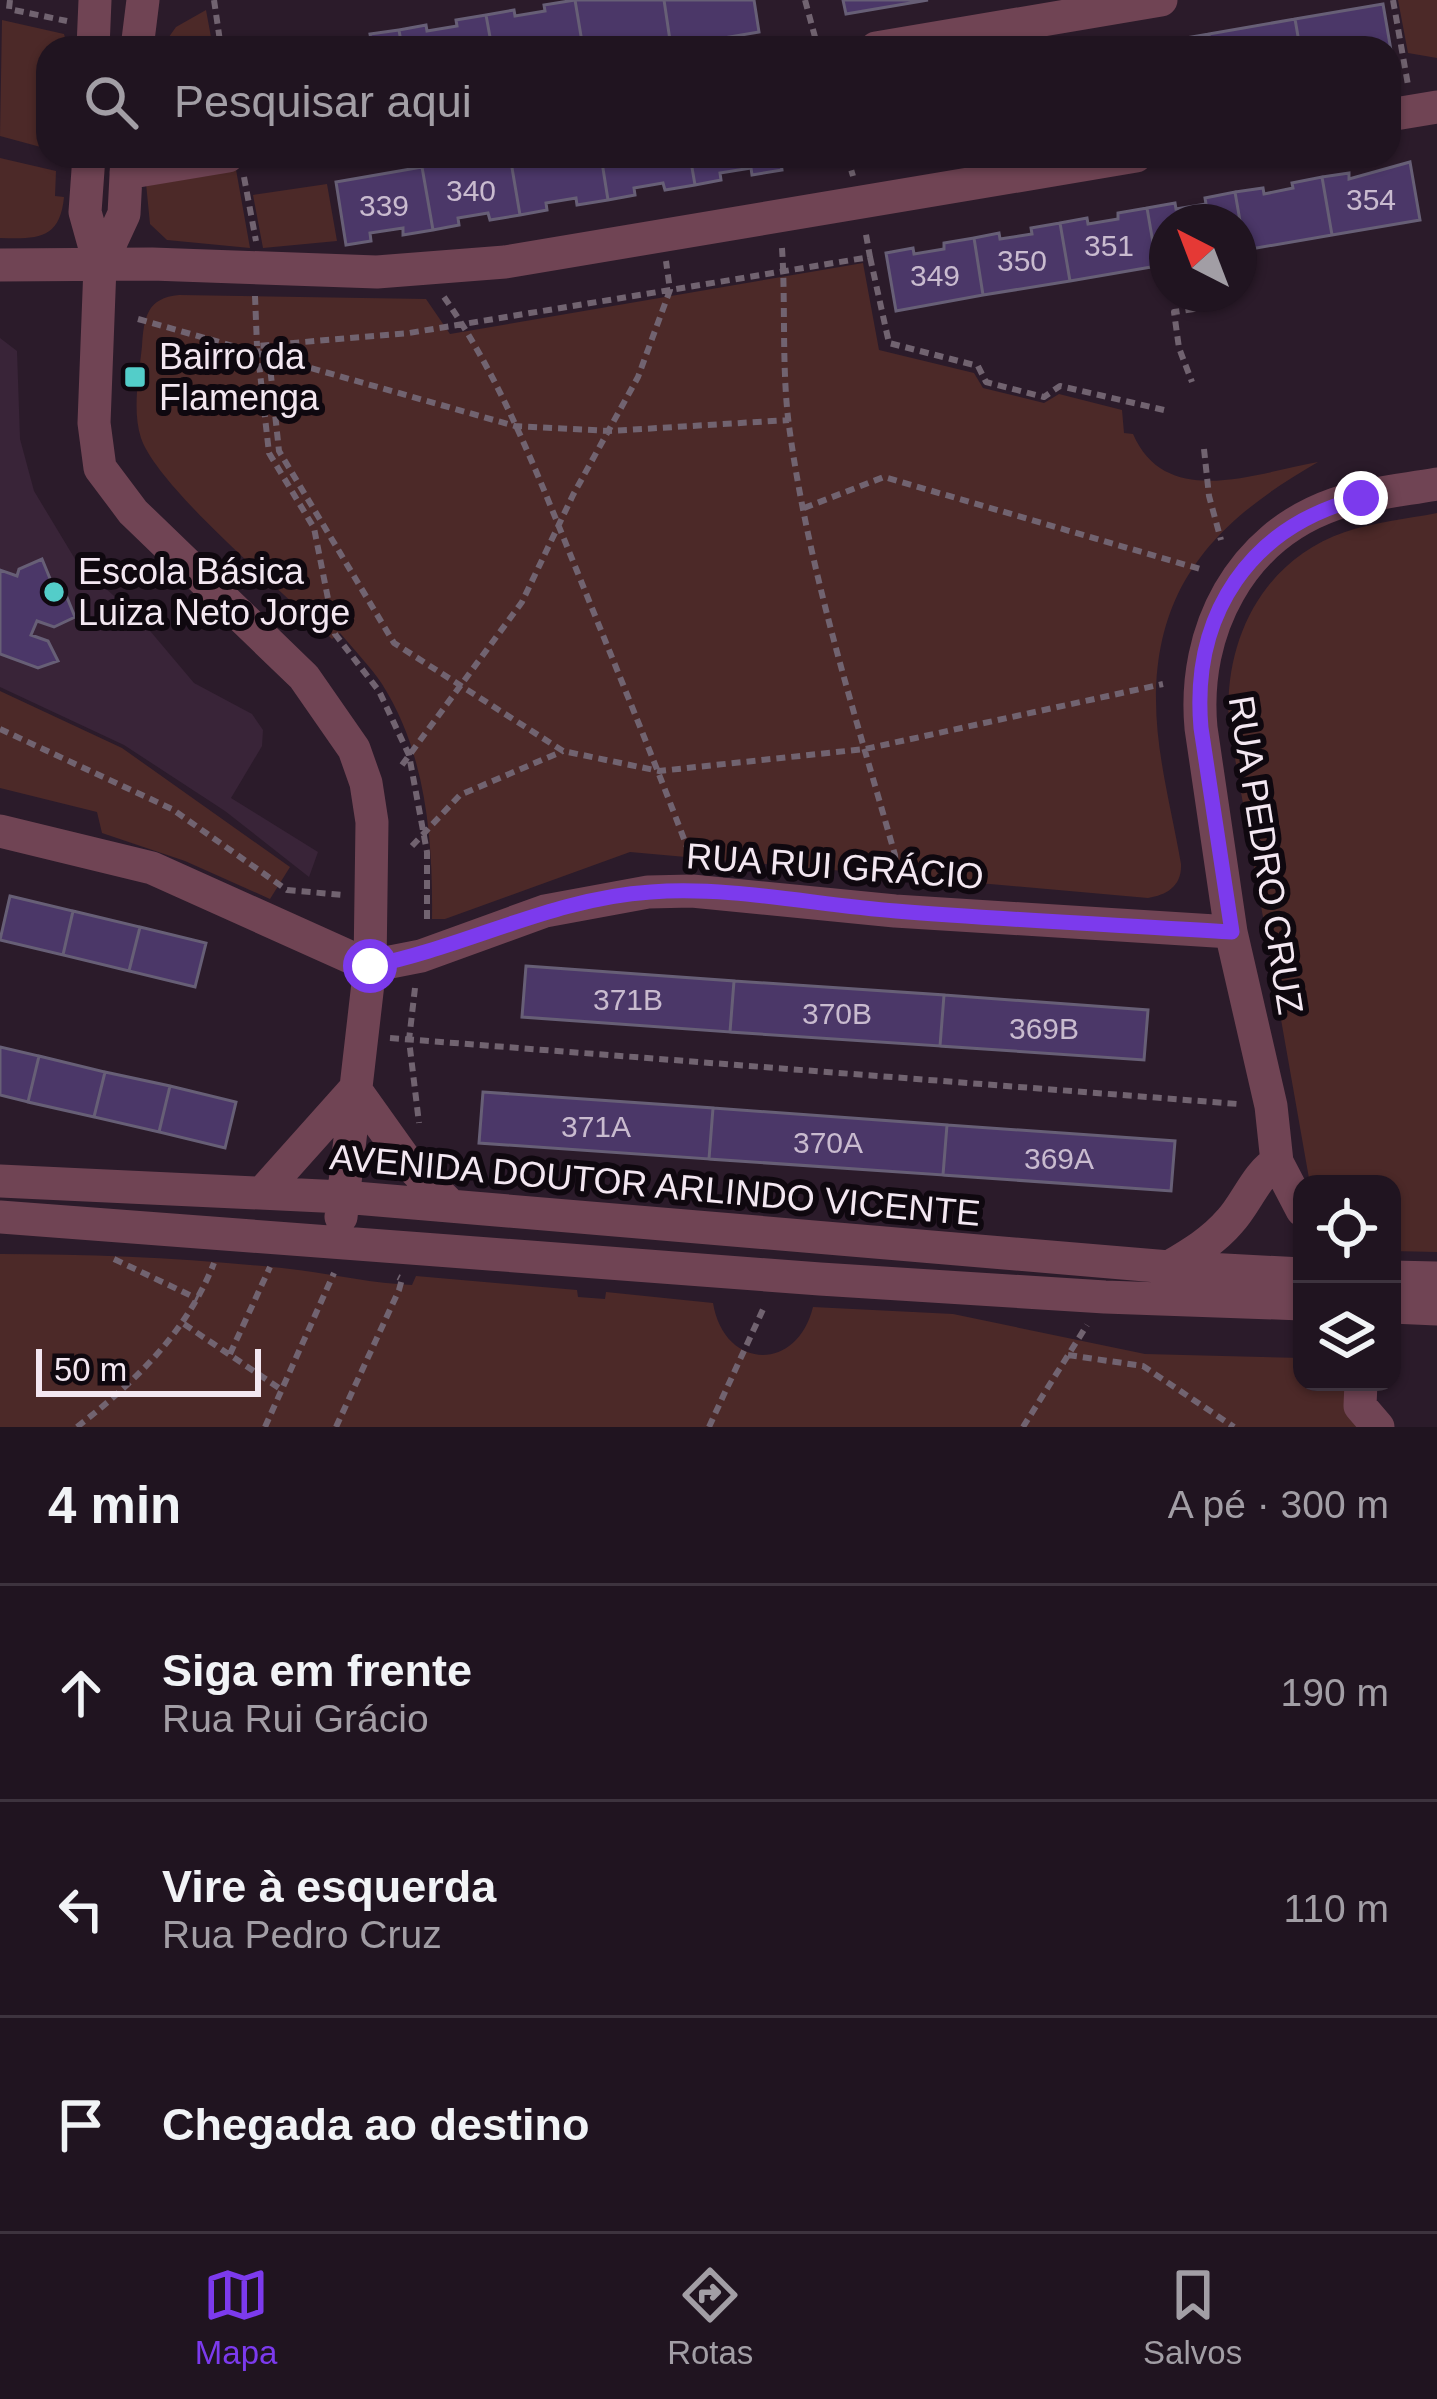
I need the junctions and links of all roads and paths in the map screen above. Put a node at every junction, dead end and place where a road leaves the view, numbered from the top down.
1 (95, 0) edge
2 (143, 0) edge
3 (214, 0) edge
4 (806, 0) edge
5 (1161, 0) edge
6 (1393, 0) edge
7 (94, 36) edge
8 (138, 36) edge
9 (219, 36) edge
10 (815, 36) edge
11 (946, 36) edge
12 (1399, 36) edge
13 (1401, 44) edge
14 (1413, 111) edge
15 (88, 168) edge
16 (126, 168) edge
17 (241, 168) edge
18 (1062, 168) edge
19 (859, 201) junction
20 (779, 214) junction
21 (662, 235) junction
22 (870, 257) junction
23 (0, 265) edge
24 (100, 266) junction
25 (254, 267) junction
26 (424, 270) junction
27 (783, 271) junction
28 (670, 290) junction
29 (1174, 312) edge
30 (138, 319) dead end
31 (463, 324) junction
32 (258, 350) junction
33 (268, 357) junction
34 (1192, 382) dead end
35 (1164, 410) dead end
36 (789, 420) junction
37 (515, 426) junction
38 (610, 431) junction
39 (1204, 448) dead end
40 (1437, 484) edge
41 (804, 508) junction
42 (559, 525) junction
43 (1221, 540) dead end
44 (1200, 569) dead end
45 (1163, 684) dead end
46 (462, 686) junction
47 (0, 728) edge
48 (865, 749) junction
49 (563, 751) junction
50 (409, 755) junction
51 (402, 765) dead end
52 (658, 771) junction
53 (0, 831) edge
54 (424, 834) junction
55 (412, 847) dead end
56 (692, 891) junction
57 (370, 897) junction
58 (895, 911) junction
59 (427, 919) dead end
60 (1232, 932) junction
61 (370, 966) junction
62 (416, 984) dead end
63 (362, 1036) junction
64 (409, 1040) junction
65 (355, 1089) junction
66 (1271, 1106) junction
67 (407, 1162) junction
68 (1277, 1162) junction
69 (0, 1181) edge
70 (262, 1192) junction
71 (1293, 1193) edge
72 (343, 1196) junction
73 (451, 1206) junction
74 (0, 1217) edge
75 (104, 1254) dead end
76 (336, 1258) junction
77 (214, 1263) dead end
78 (270, 1267) dead end
79 (1169, 1267) junction
80 (1293, 1274) edge
81 (1401, 1277) edge
82 (1437, 1278) edge
83 (399, 1289) dead end
84 (1106, 1297) junction
85 (197, 1299) junction
86 (1293, 1304) edge
87 (1401, 1307) edge
88 (1437, 1309) edge
89 (761, 1313) dead end
90 (184, 1324) junction
91 (230, 1354) junction
92 (1068, 1355) junction
93 (282, 1390) junction
94 (1361, 1391) edge
95 (267, 1424) edge
96 (76, 1427) edge
97 (276, 1427) edge
98 (336, 1427) edge
99 (710, 1427) edge
100 (1023, 1427) edge
101 (1234, 1427) edge
102 (1378, 1427) edge

1 - 7 street
2 - 8 street
3 - 9 path
4 - 10 path
5 - 11 street
6 - 12 path
13 - 14 path
15 - 24 street
16 - 24 street
17 - 25 path
18 - 19 street
19 - 20 street
19 - 22 path
20 - 21 street
20 - 27 path
21 - 26 street
21 - 28 path
22 - 27 path
22 - 35 path
23 - 24 street
24 - 25 street
24 - 57 street
25 - 26 street
25 - 32 path
26 - 31 path
27 - 28 path
27 - 36 path
28 - 31 path
28 - 38 path
29 - 34 path
30 - 32 path
31 - 32 path
31 - 37 path
32 - 33 path
32 - 50 path
33 - 37 path
33 - 46 path
36 - 38 path
36 - 41 path
37 - 38 path
37 - 42 path
38 - 42 path
39 - 43 path
40 - 60 street, RUA PEDRO CRUZ
41 - 44 path
41 - 48 path
42 - 46 path
42 - 52 path
45 - 48 path
46 - 49 path
46 - 50 path
47 - 57 path
48 - 52 path
48 - 58 path
49 - 52 path
49 - 54 path
50 - 51 path
50 - 54 path
52 - 56 path
53 - 61 street
54 - 55 path
54 - 59 path
56 - 58 street, RUA RUI GRÁCIO
56 - 61 street, RUA RUI GRÁCIO
57 - 61 street
58 - 60 street, RUA RUI GRÁCIO
60 - 66 street, RUA PEDRO CRUZ
61 - 63 street
62 - 64 path
63 - 64 path
63 - 65 street
64 - 66 path
64 - 67 path
65 - 67 street
65 - 70 street
65 - 72 street
66 - 68 street, RUA PEDRO CRUZ
67 - 73 street
68 - 71 street, RUA PEDRO CRUZ
68 - 79 street
69 - 70 street, AVENIDA DOUTOR ARLINDO VICENTE
70 - 72 street, AVENIDA DOUTOR ARLINDO VICENTE
72 - 73 street, AVENIDA DOUTOR ARLINDO VICENTE
72 - 76 street
73 - 79 street, AVENIDA DOUTOR ARLINDO VICENTE
74 - 76 street, AVENIDA DOUTOR ARLINDO VICENTE
75 - 85 path
76 - 84 street, AVENIDA DOUTOR ARLINDO VICENTE
76 - 93 path
77 - 85 path
78 - 91 path
79 - 80 street, AVENIDA DOUTOR ARLINDO VICENTE
81 - 82 street
83 - 98 path
84 - 86 street, AVENIDA DOUTOR ARLINDO VICENTE
84 - 92 path
85 - 90 path
87 - 88 street
89 - 99 path
90 - 91 path
90 - 96 path
91 - 93 path
92 - 100 path
92 - 101 path
93 - 95 path
94 - 102 street
95 - 97 path

